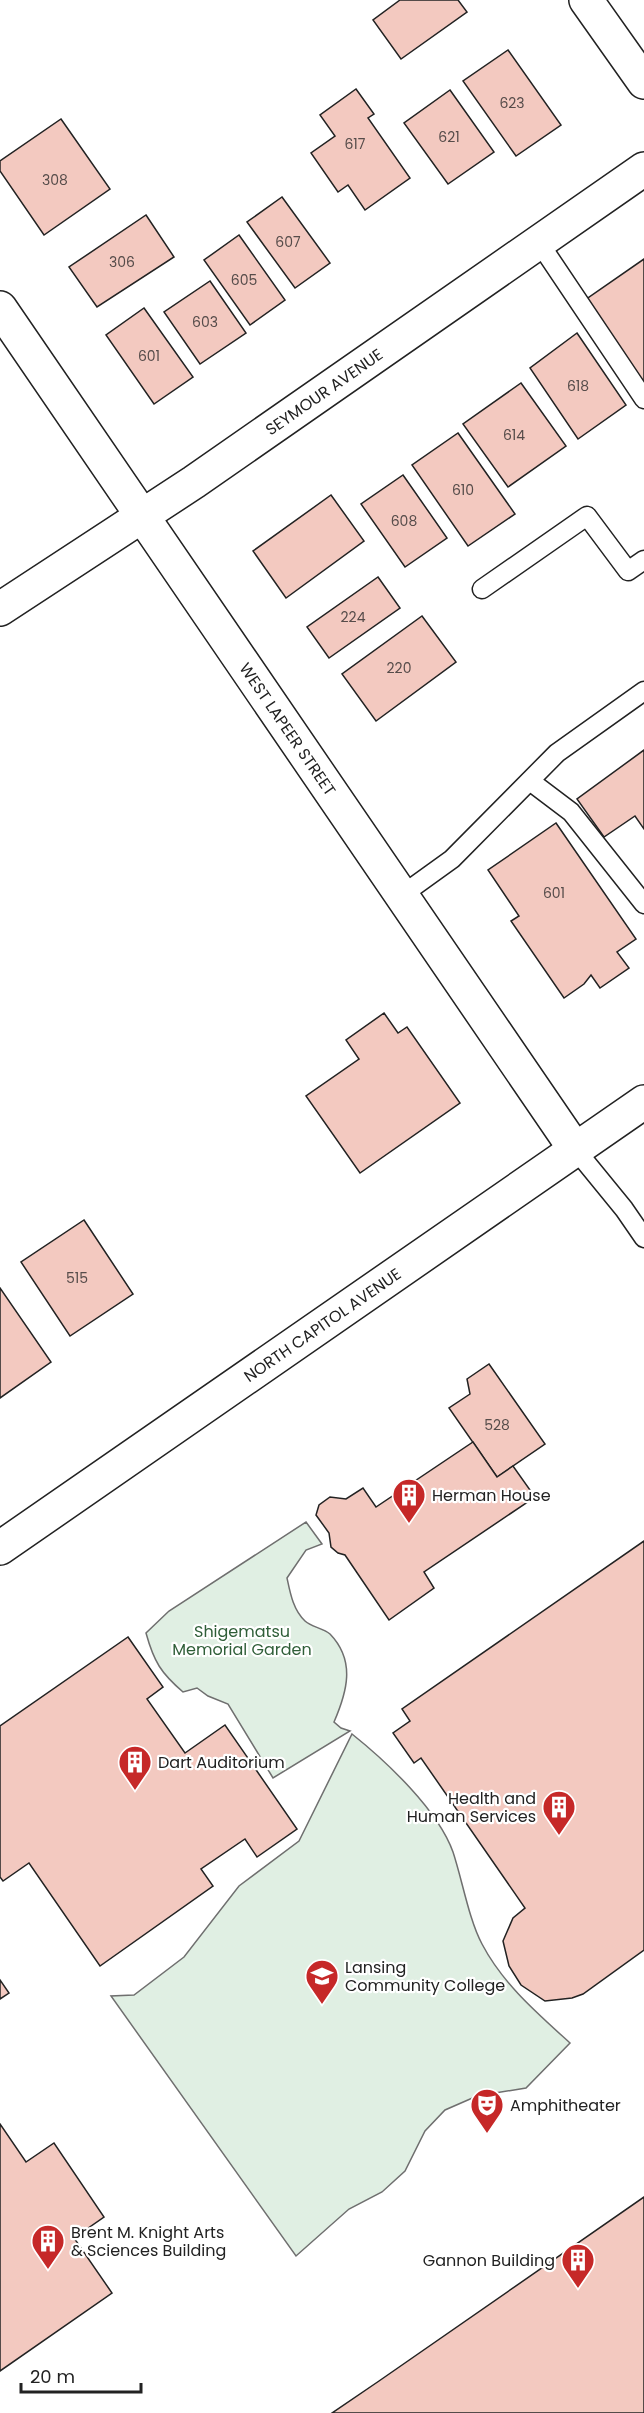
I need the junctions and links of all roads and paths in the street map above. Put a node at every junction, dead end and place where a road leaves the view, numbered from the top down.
1 (586, 0) edge
2 (644, 82) edge
3 (644, 169) edge
4 (538, 241) junction
5 (0, 308) edge
6 (644, 399) edge
7 (141, 516) junction
8 (644, 560) edge
9 (482, 589) dead end
10 (0, 609) edge
11 (644, 691) edge
12 (530, 781) junction
13 (402, 895) junction
14 (644, 904) edge
15 (644, 1102) edge
16 (576, 1149) junction
17 (644, 1238) edge
18 (0, 1548) edge

1 - 2 street
3 - 4 street, SEYMOUR AVENUE
4 - 6 lane
4 - 7 street, SEYMOUR AVENUE
5 - 7 street, WEST LAPEER STREET
7 - 10 street, SEYMOUR AVENUE
7 - 13 street, WEST LAPEER STREET
8 - 9 lane
11 - 12 lane
12 - 13 lane
12 - 14 lane
13 - 16 street, WEST LAPEER STREET
15 - 16 street, NORTH CAPITOL AVENUE
16 - 17 lane
16 - 18 street, NORTH CAPITOL AVENUE

